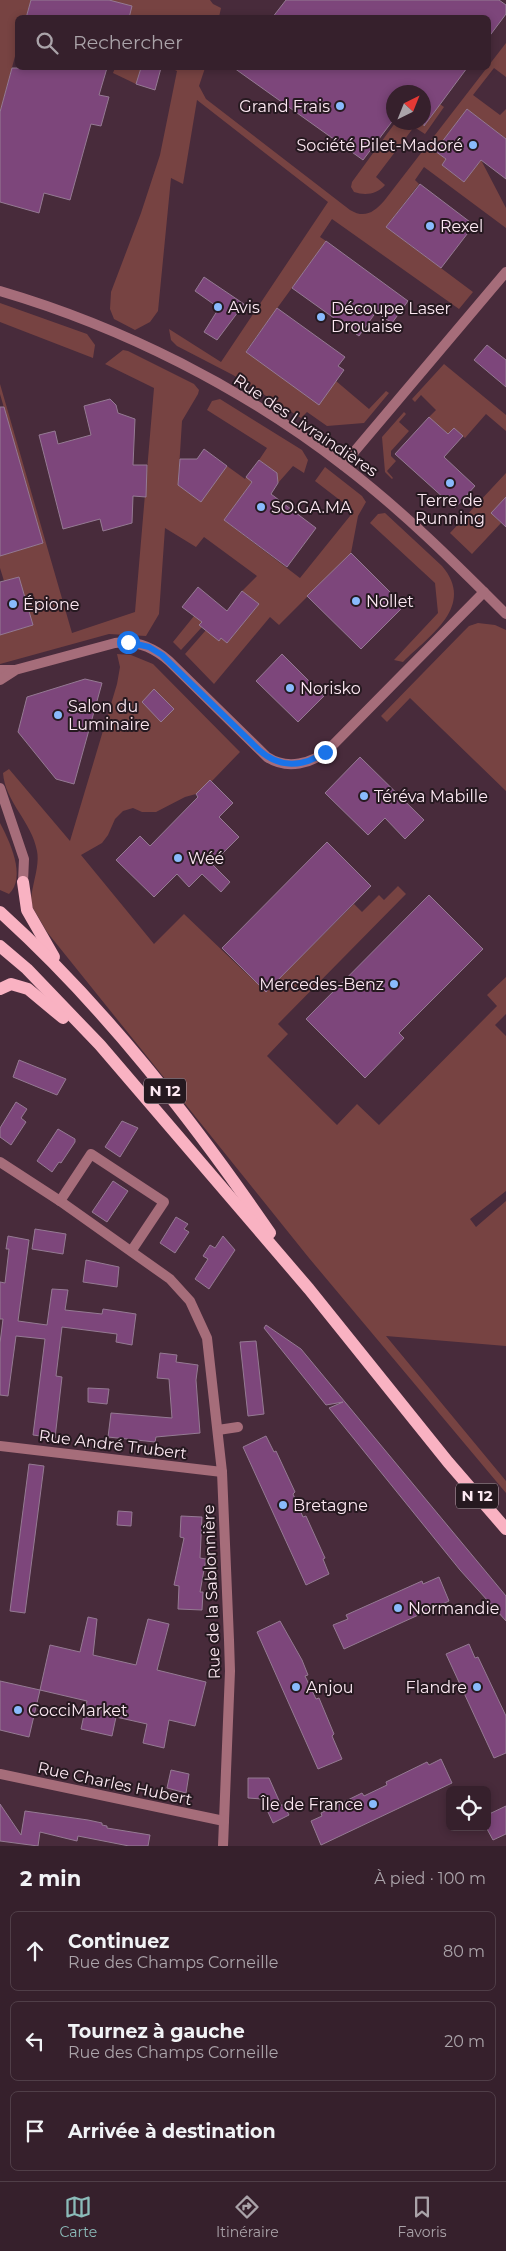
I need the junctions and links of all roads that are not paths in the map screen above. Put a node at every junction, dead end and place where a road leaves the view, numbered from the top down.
1 (506, 272) edge
2 (0, 290) edge
3 (343, 465) junction
4 (484, 592) junction
5 (506, 614) edge
6 (0, 670) edge
7 (15, 670) junction
8 (0, 680) edge
9 (0, 788) edge
10 (23, 882) joint
11 (0, 912) edge
12 (0, 946) edge
13 (60, 968) junction
14 (0, 989) edge
15 (164, 1119) junction
16 (0, 1162) edge
17 (60, 1201) junction
18 (132, 1250) junction
19 (309, 1289) junction
20 (238, 1427) dead end
21 (218, 1430) junction
22 (0, 1446) edge
23 (222, 1472) junction
24 (506, 1529) edge
25 (0, 1774) edge
26 (224, 1821) junction
27 (223, 1846) edge

1 - 3 street
2 - 3 street, Rue des Livraindières
3 - 4 street, Rue des Livraindières
4 - 5 street, Rue des Livraindières
4 - 7 street
6 - 7 street
7 - 8 street
9 - 10 street
10 - 13 main road, N 12
11 - 13 main road, N 12
12 - 15 main road, N 12
13 - 19 main road, N 12
14 - 15 main road, N 12
15 - 19 main road, N 12
16 - 17 street, Rue de la Sablonnière
17 - 18 street, Rue de la Sablonnière
17 - 18 street
18 - 21 street, Rue de la Sablonnière
19 - 24 main road, N 12
20 - 21 street
21 - 23 street, Rue de la Sablonnière
22 - 23 street, Rue André Trubert
23 - 26 street, Rue de la Sablonnière
25 - 26 street, Rue Charles Hubert
26 - 27 street, Rue de la Sablonnière

